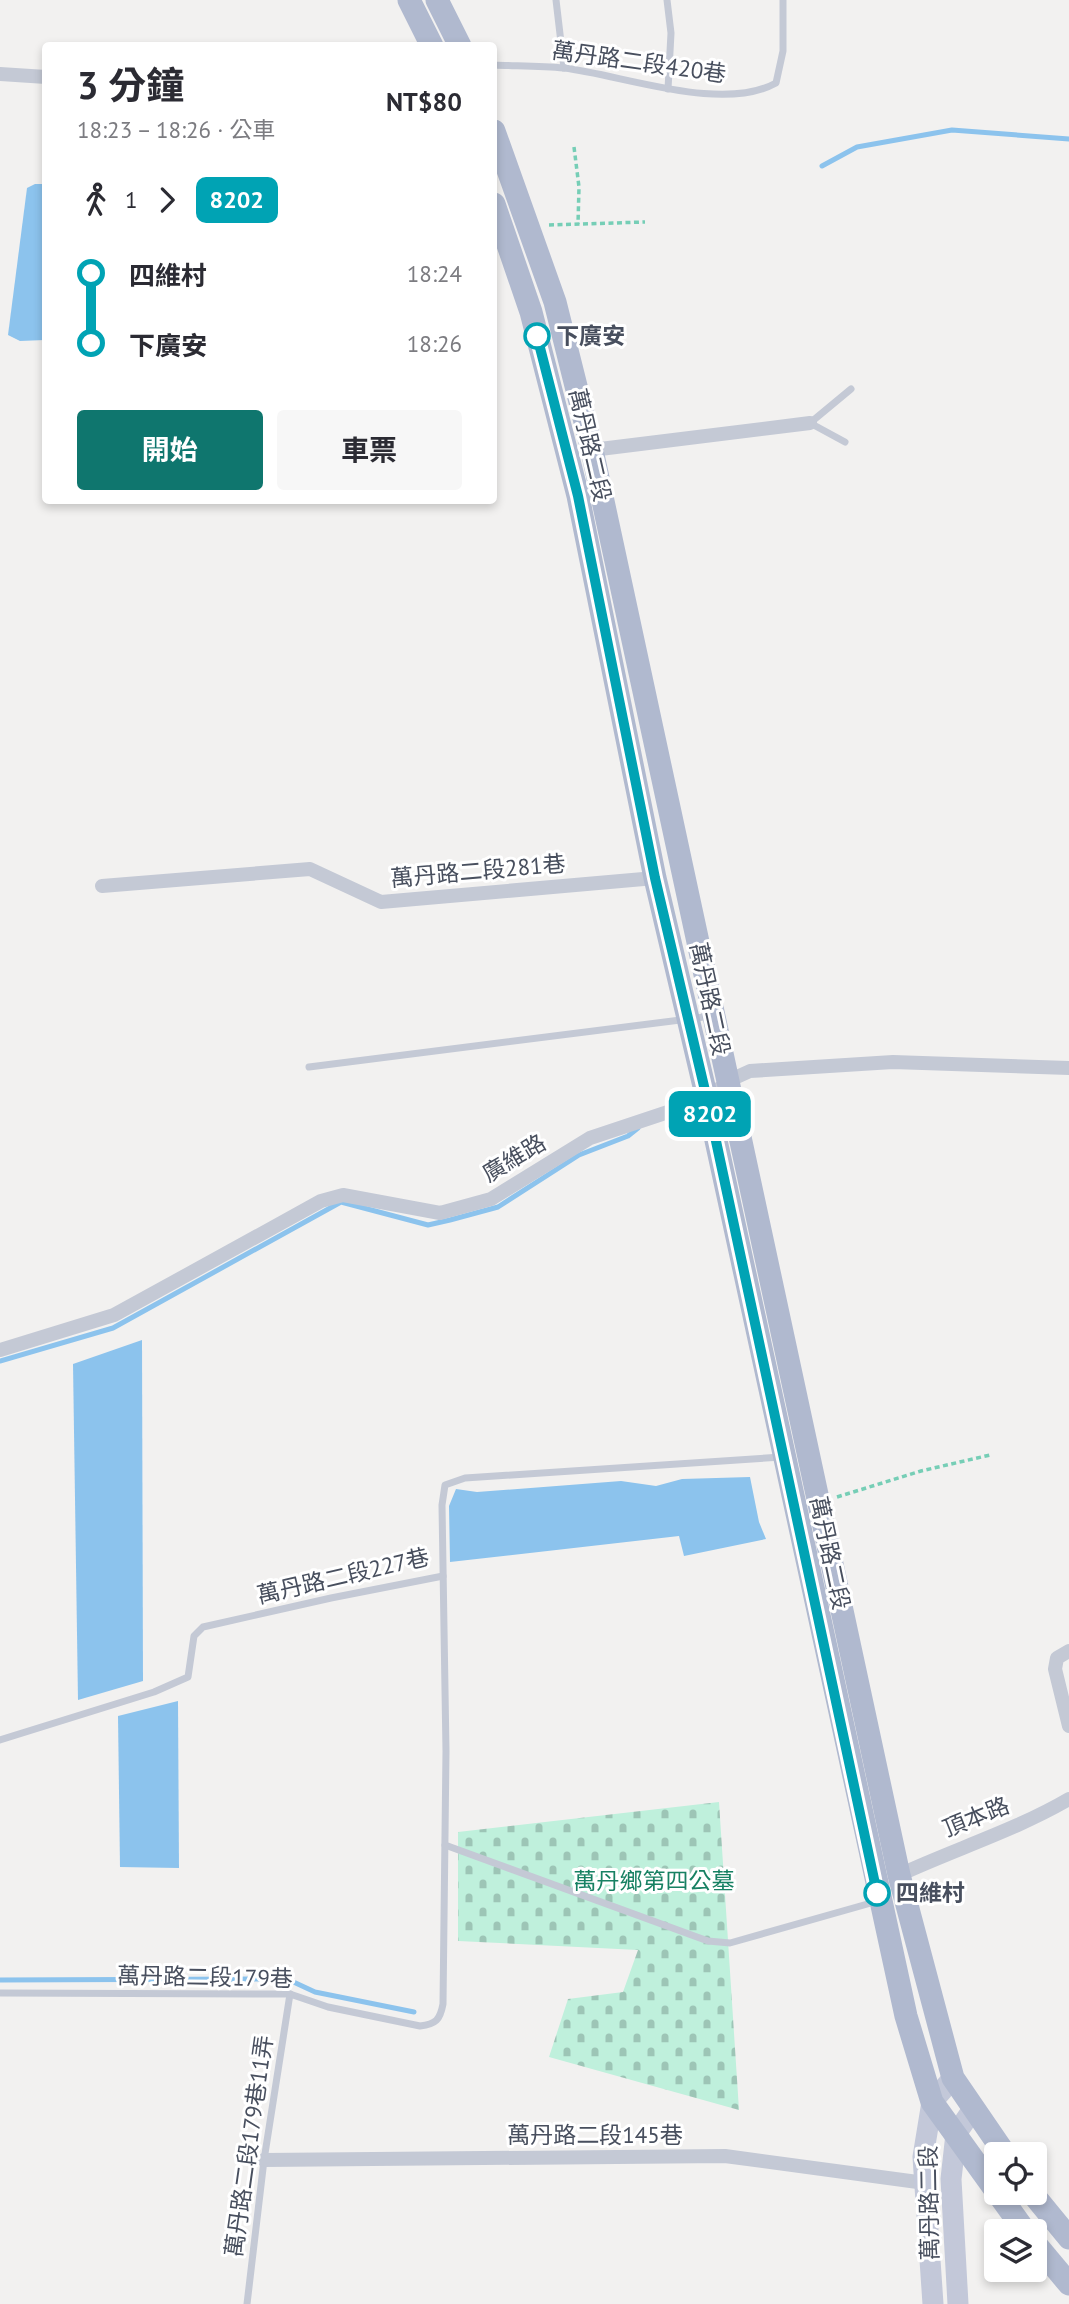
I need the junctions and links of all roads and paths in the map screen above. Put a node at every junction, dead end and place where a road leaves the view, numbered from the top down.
1 (409, 0) edge
2 (437, 0) edge
3 (555, 0) edge
4 (667, 0) edge
5 (783, 0) edge
6 (430, 42) edge
7 (458, 42) edge
8 (497, 65) edge
9 (564, 68) junction
10 (0, 74) edge
11 (42, 77) edge
12 (668, 89) junction
13 (497, 139) edge
14 (574, 147) dead end
15 (497, 213) edge
16 (645, 222) dead end
17 (578, 224) junction
18 (528, 225) junction
19 (851, 389) dead end
20 (810, 423) junction
21 (845, 442) dead end
22 (592, 450) junction
23 (567, 456) junction
24 (655, 878) junction
25 (102, 886) dead end
26 (713, 1016) junction
27 (688, 1019) junction
28 (309, 1067) dead end
29 (1069, 1068) edge
30 (728, 1081) junction
31 (707, 1099) junction
32 (0, 1350) edge
33 (990, 1455) dead end
34 (784, 1457) junction
35 (820, 1503) junction
36 (443, 1576) junction
37 (1069, 1651) edge
38 (1069, 1727) edge
39 (0, 1740) edge
40 (1069, 1798) edge
41 (445, 1845) junction
42 (899, 1875) junction
43 (879, 1901) junction
44 (0, 1993) edge
45 (290, 1994) junction
46 (953, 2078) junction
47 (933, 2102) junction
48 (973, 2109) junction
49 (956, 2134) junction
50 (996, 2142) edge
51 (264, 2160) junction
52 (925, 2183) junction
53 (1042, 2205) edge
54 (1016, 2219) edge
55 (1069, 2238) edge
56 (1047, 2258) edge
57 (1069, 2284) edge
58 (247, 2304) edge
59 (933, 2304) edge
60 (958, 2304) edge

1 - 6 main road
2 - 7 main road
3 - 9 lane
4 - 12 lane
5 - 12 lane, 萬丹路二段420巷
8 - 9 lane, 萬丹路二段420巷
9 - 12 lane, 萬丹路二段420巷
10 - 11 street
13 - 18 main road, 萬丹路二段
14 - 17 path
15 - 23 main road, 萬丹路二段
16 - 17 path
17 - 18 path
18 - 22 main road, 萬丹路二段
19 - 20 lane
20 - 21 lane
20 - 22 street
22 - 23 lane
22 - 26 main road, 萬丹路二段
23 - 24 main road, 萬丹路二段
24 - 25 street, 萬丹路二段281巷
24 - 27 main road, 萬丹路二段
26 - 27 lane
26 - 30 main road, 萬丹路二段
27 - 28 lane
27 - 31 main road, 萬丹路二段
29 - 30 street, 廣維路
30 - 31 street, 廣維路
30 - 35 main road, 萬丹路二段
31 - 32 street, 廣維路
31 - 34 main road, 萬丹路二段
33 - 35 path
34 - 36 lane, 萬丹路二段227巷
34 - 43 main road, 萬丹路二段
35 - 42 main road, 萬丹路二段
36 - 39 lane, 萬丹路二段227巷
36 - 41 lane, 萬丹路二段179巷
37 - 38 street
40 - 42 street, 頂本路
41 - 43 lane
41 - 45 lane, 萬丹路二段179巷
42 - 46 main road, 萬丹路二段
43 - 47 main road, 萬丹路二段
44 - 45 lane, 萬丹路二段179巷
45 - 51 lane, 萬丹路二段179巷11弄
46 - 47 main road, 萬丹路二段
46 - 48 main road, 萬丹路二段
47 - 49 main road, 萬丹路二段
47 - 52 main road, 萬丹路二段
48 - 49 main road, 萬丹路二段
48 - 50 main road
49 - 54 main road
49 - 60 main road, 萬丹路二段
51 - 52 street, 萬丹路二段145巷
51 - 58 lane, 萬丹路二段179巷11弄
52 - 59 main road, 萬丹路二段
53 - 55 main road
56 - 57 main road

